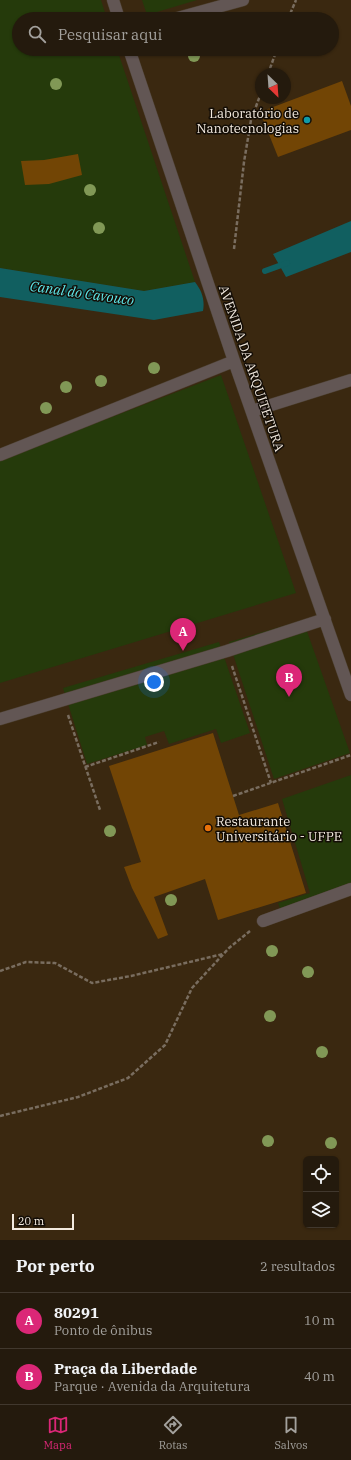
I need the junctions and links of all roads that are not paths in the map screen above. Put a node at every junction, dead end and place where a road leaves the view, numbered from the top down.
1 (113, 0) edge
2 (243, 0) edge
3 (117, 12) edge
4 (199, 12) edge
5 (132, 56) edge
6 (234, 361) junction
7 (351, 380) edge
8 (252, 411) junction
9 (0, 455) edge
10 (325, 619) junction
11 (351, 695) edge
12 (0, 719) edge
13 (351, 889) edge
14 (263, 921) road end

1 - 3 street
2 - 4 street
5 - 6 street, AVENIDA DA ARQUITETURA
6 - 8 street, AVENIDA DA ARQUITETURA
6 - 9 street
7 - 8 street
8 - 10 street, AVENIDA DA ARQUITETURA
10 - 11 street, AVENIDA DA ARQUITETURA
10 - 12 street
13 - 14 street

